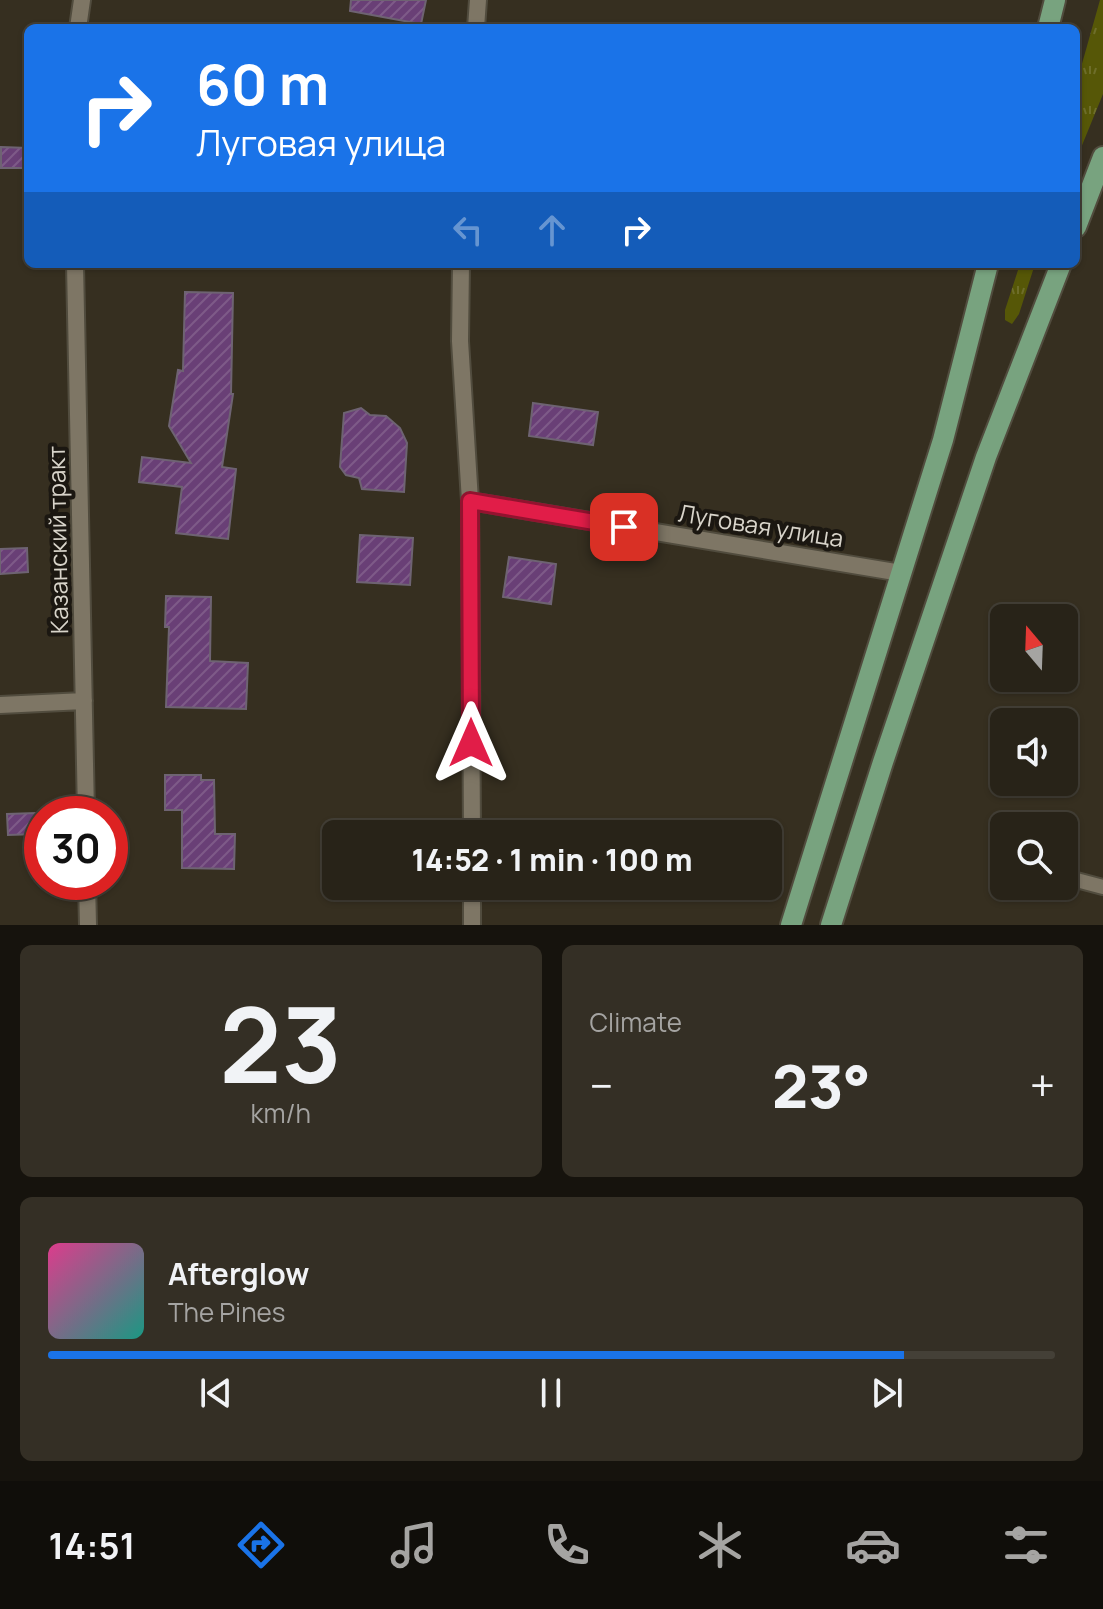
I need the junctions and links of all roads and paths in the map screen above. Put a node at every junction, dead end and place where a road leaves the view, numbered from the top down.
1 (82, 0) edge
2 (478, 0) edge
3 (1055, 0) edge
4 (79, 24) edge
5 (476, 24) edge
6 (1049, 24) edge
7 (1103, 157) edge
8 (1080, 217) edge
9 (75, 268) edge
10 (461, 268) edge
11 (987, 268) edge
12 (1059, 268) edge
13 (470, 501) junction
14 (901, 573) junction
15 (84, 701) junction
16 (0, 705) edge
17 (86, 796) edge
18 (472, 820) edge
19 (1078, 880) edge
20 (1103, 887) edge
21 (87, 900) edge
22 (472, 900) edge
23 (88, 925) edge
24 (472, 925) edge
25 (791, 925) edge
26 (831, 925) edge

1 - 4 street
2 - 5 street
3 - 6 main road
7 - 8 main road
9 - 15 street, Казанский тракт
10 - 13 street
11 - 14 main road
12 - 26 main road
13 - 14 street, Луговая улица
13 - 18 street
14 - 25 main road
15 - 16 street
15 - 17 street, Казанский тракт
19 - 20 lane
21 - 23 street
22 - 24 street

